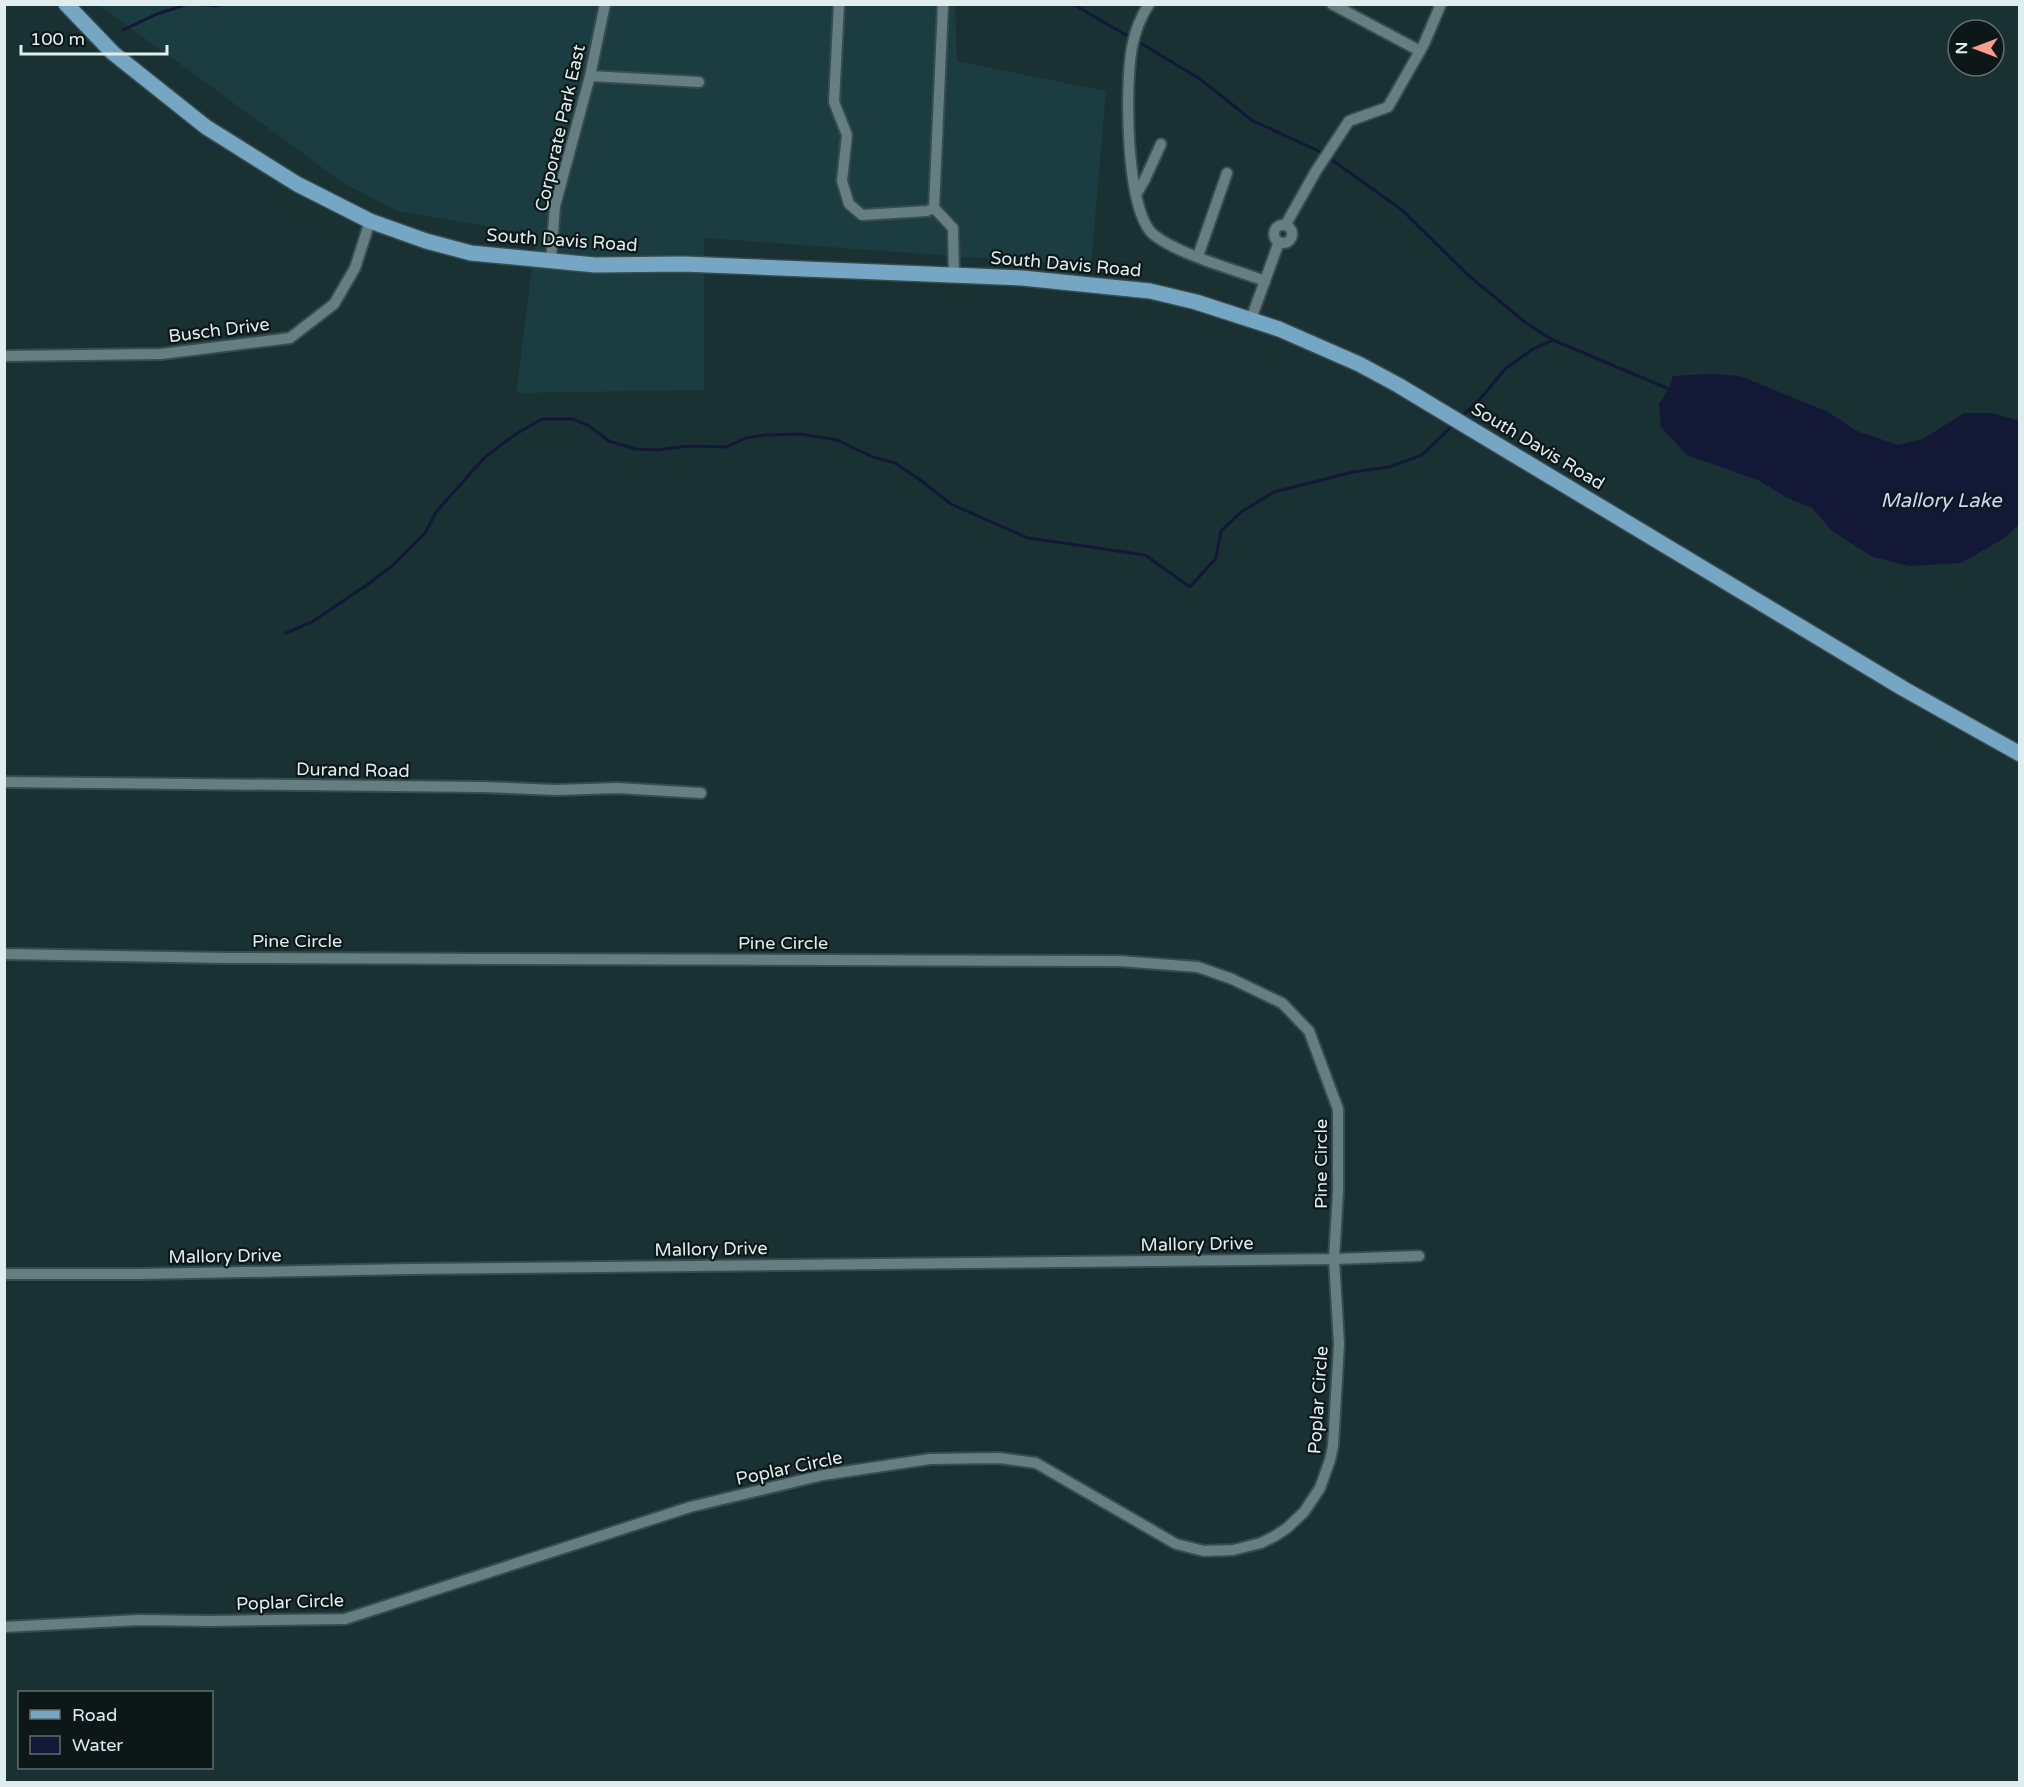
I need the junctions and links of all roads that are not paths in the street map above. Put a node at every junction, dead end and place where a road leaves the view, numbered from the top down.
1 (66, 4) edge
2 (605, 4) edge
3 (839, 4) edge
4 (943, 4) edge
5 (1149, 4) edge
6 (1332, 4) edge
7 (1440, 4) edge
8 (1420, 51) junction
9 (590, 76) junction
10 (699, 82) dead end
11 (1161, 144) dead end
12 (1227, 173) dead end
13 (1137, 193) junction
14 (934, 208) junction
15 (370, 221) junction
16 (1198, 256) junction
17 (551, 259) junction
18 (954, 275) junction
19 (1265, 281) junction
20 (1251, 319) junction
21 (4, 356) edge
22 (2019, 754) edge
23 (4, 782) edge
24 (701, 793) dead end
25 (4, 954) edge
26 (1419, 1256) dead end
27 (1334, 1259) junction
28 (4, 1274) edge
29 (4, 1627) edge

1 - 15 main road, South Davis Road
2 - 9 street, Corporate Park East
3 - 14 street
4 - 14 street
5 - 13 street
6 - 8 street
7 - 8 street
8 - 19 street
9 - 10 street
9 - 17 street, Corporate Park East
11 - 13 street
12 - 16 street
13 - 16 street
14 - 18 street
15 - 17 main road, South Davis Road
15 - 21 street, Busch Drive
16 - 19 street
17 - 18 main road, South Davis Road
18 - 20 main road, South Davis Road
19 - 20 street
20 - 22 main road, South Davis Road
23 - 24 street, Durand Road
25 - 27 street, Pine Circle
26 - 27 street, Mallory Drive
27 - 28 street, Mallory Drive
27 - 29 street, Poplar Circle

